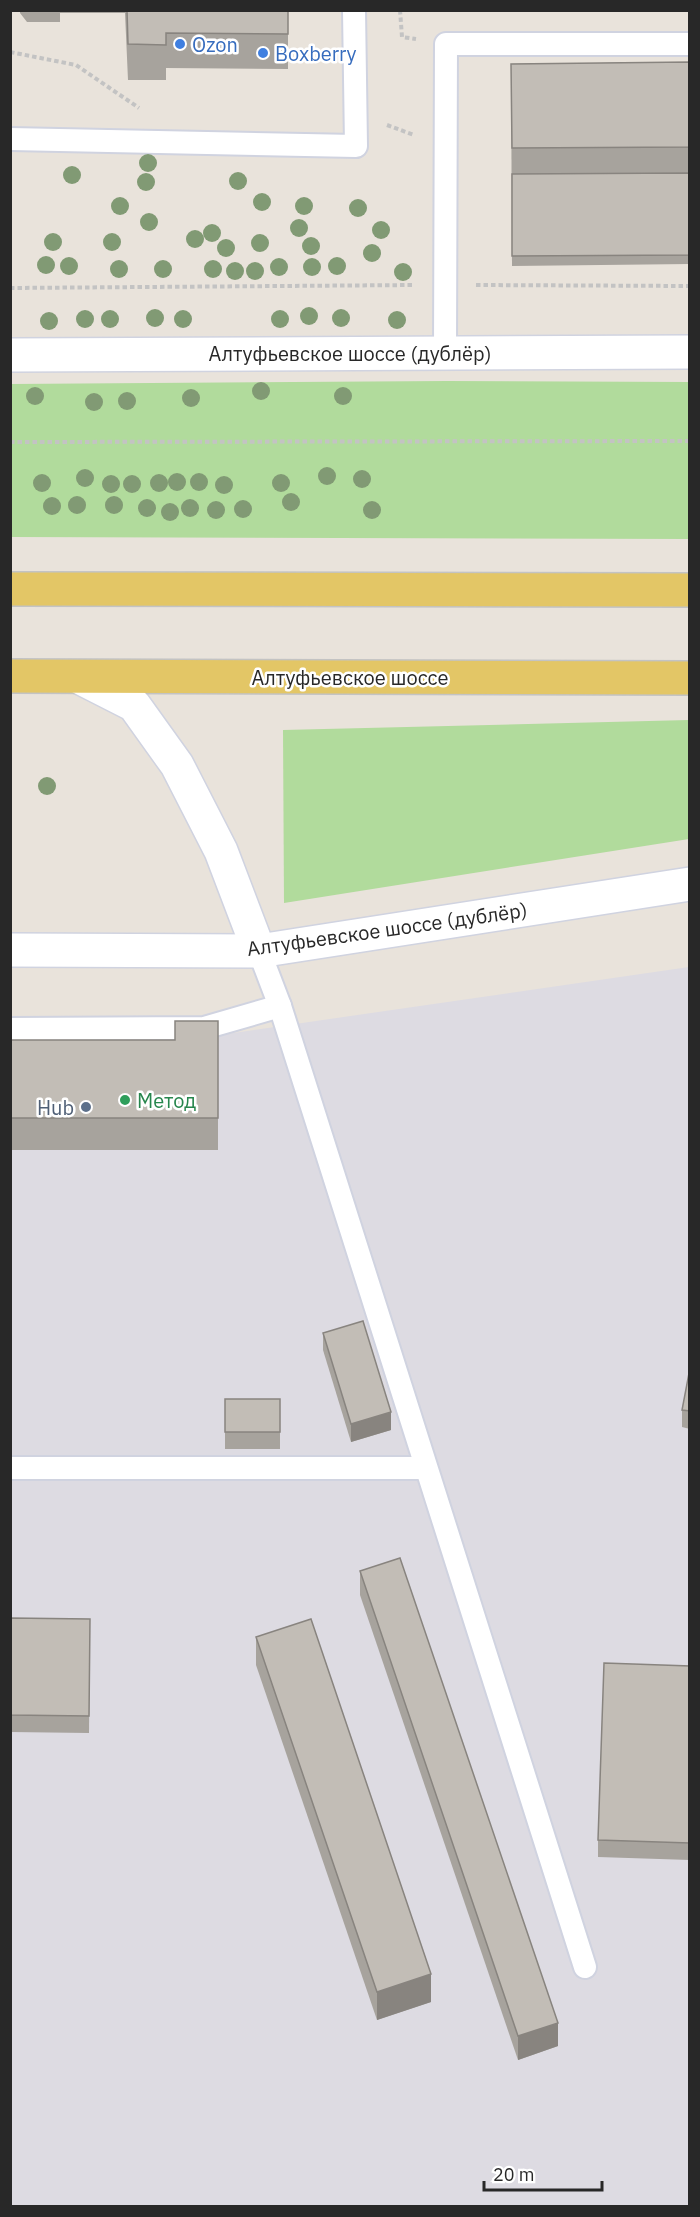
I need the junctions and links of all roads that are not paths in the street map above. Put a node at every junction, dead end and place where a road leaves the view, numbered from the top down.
1 (354, 10) edge
2 (690, 44) edge
3 (10, 139) edge
4 (445, 352) junction
5 (690, 352) edge
6 (10, 355) edge
7 (10, 590) edge
8 (690, 590) edge
9 (10, 676) edge
10 (79, 677) junction
11 (690, 678) edge
12 (690, 884) edge
13 (10, 950) edge
14 (259, 951) junction
15 (280, 1006) junction
16 (10, 1029) edge
17 (10, 1468) edge
18 (425, 1468) junction
19 (585, 1967) dead end

1 - 3 lane
2 - 4 lane
4 - 5 street, Алтуфьевское шоссе (дублёр)
4 - 6 street, Алтуфьевское шоссе (дублёр)
7 - 8 main road
9 - 10 main road, Алтуфьевское шоссе
10 - 11 main road, Алтуфьевское шоссе
10 - 14 street
12 - 14 street, Алтуфьевское шоссе (дублёр)
13 - 14 street, Алтуфьевское шоссе (дублёр)
14 - 15 lane
15 - 16 lane
15 - 18 lane
17 - 18 lane
18 - 19 lane

